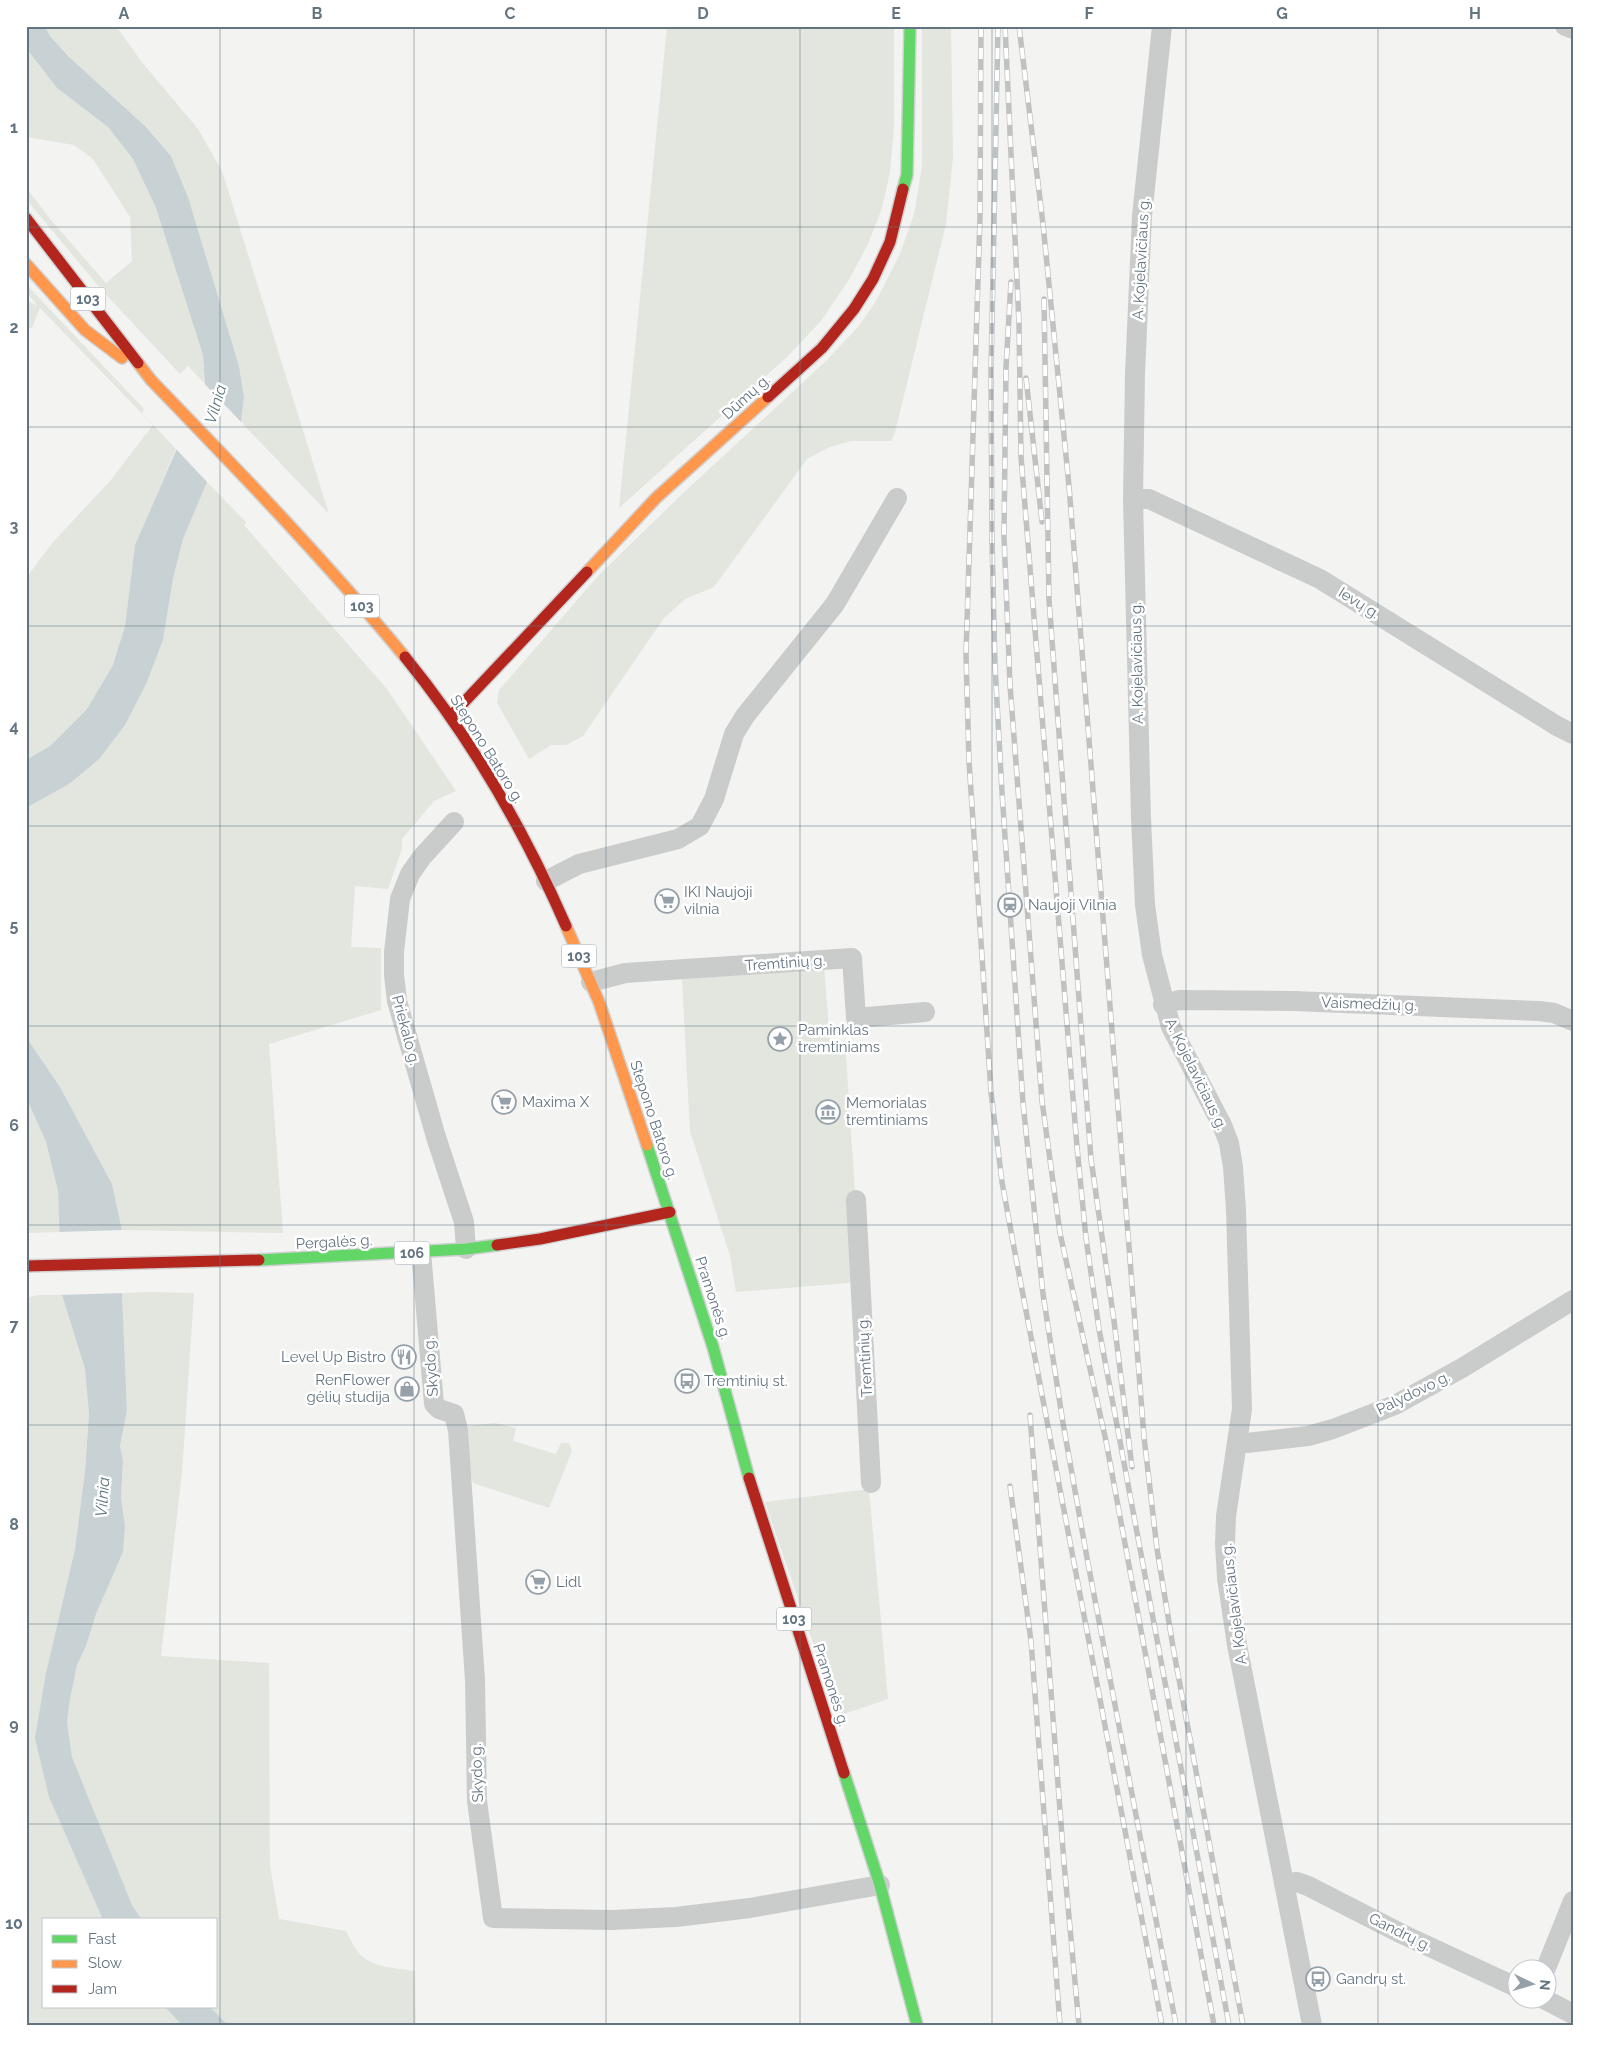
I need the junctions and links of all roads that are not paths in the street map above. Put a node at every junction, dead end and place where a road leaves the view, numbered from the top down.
1 (910, 26) edge
2 (1162, 26) edge
3 (1565, 26) edge
4 (1573, 29) edge
5 (26, 218) edge
6 (26, 264) edge
7 (151, 380) junction
8 (897, 498) dead end
9 (1133, 499) junction
10 (451, 716) junction
11 (1573, 734) edge
12 (454, 822) dead end
13 (546, 881) junction
14 (591, 982) junction
15 (1163, 1004) junction
16 (925, 1012) dead end
17 (1573, 1021) edge
18 (856, 1200) dead end
19 (670, 1212) junction
20 (466, 1249) junction
21 (421, 1252) junction
22 (32, 1266) edge
23 (1573, 1300) edge
24 (1238, 1444) junction
25 (871, 1483) dead end
26 (1284, 1884) junction
27 (880, 1885) junction
28 (1573, 1901) edge
29 (1550, 1958) edge
30 (1506, 1982) edge
31 (1556, 2005) edge
32 (1573, 2014) edge
33 (917, 2025) edge
34 (1312, 2025) edge

1 - 10 main road, Dūmų g.
2 - 9 street, A. Kojelavičiaus g.
3 - 4 street
5 - 7 main road, Stepono Batoro g. / 103
6 - 7 main road, Stepono Batoro g. / 103
7 - 10 main road, Stepono Batoro g. / 103
8 - 13 street
9 - 11 street, Ievų g.
9 - 15 street, A. Kojelavičiaus g.
10 - 13 main road, Stepono Batoro g. / 103
12 - 20 street, Priekalo g.
13 - 14 main road, Stepono Batoro g. / 103
14 - 16 street, Tremtinių g.
14 - 19 main road, Stepono Batoro g. / 103
15 - 17 street, Vaismedžių g.
15 - 24 street, A. Kojelavičiaus g.
18 - 25 street, Tremtinių g.
19 - 20 main road, Pergalės g. / 106
19 - 27 main road, Pramonės g. / 103
20 - 21 main road, Pergalės g. / 106
21 - 22 main road, Pergalės g. / 106
21 - 27 street, Skydo g.
23 - 24 street, Palydovo g.
24 - 26 street, A. Kojelavičiaus g.
26 - 30 street, Gandrų g.
26 - 34 street, A. Kojelavičiaus g.
27 - 33 main road, Pramonės g. / 103
28 - 29 street
31 - 32 street

